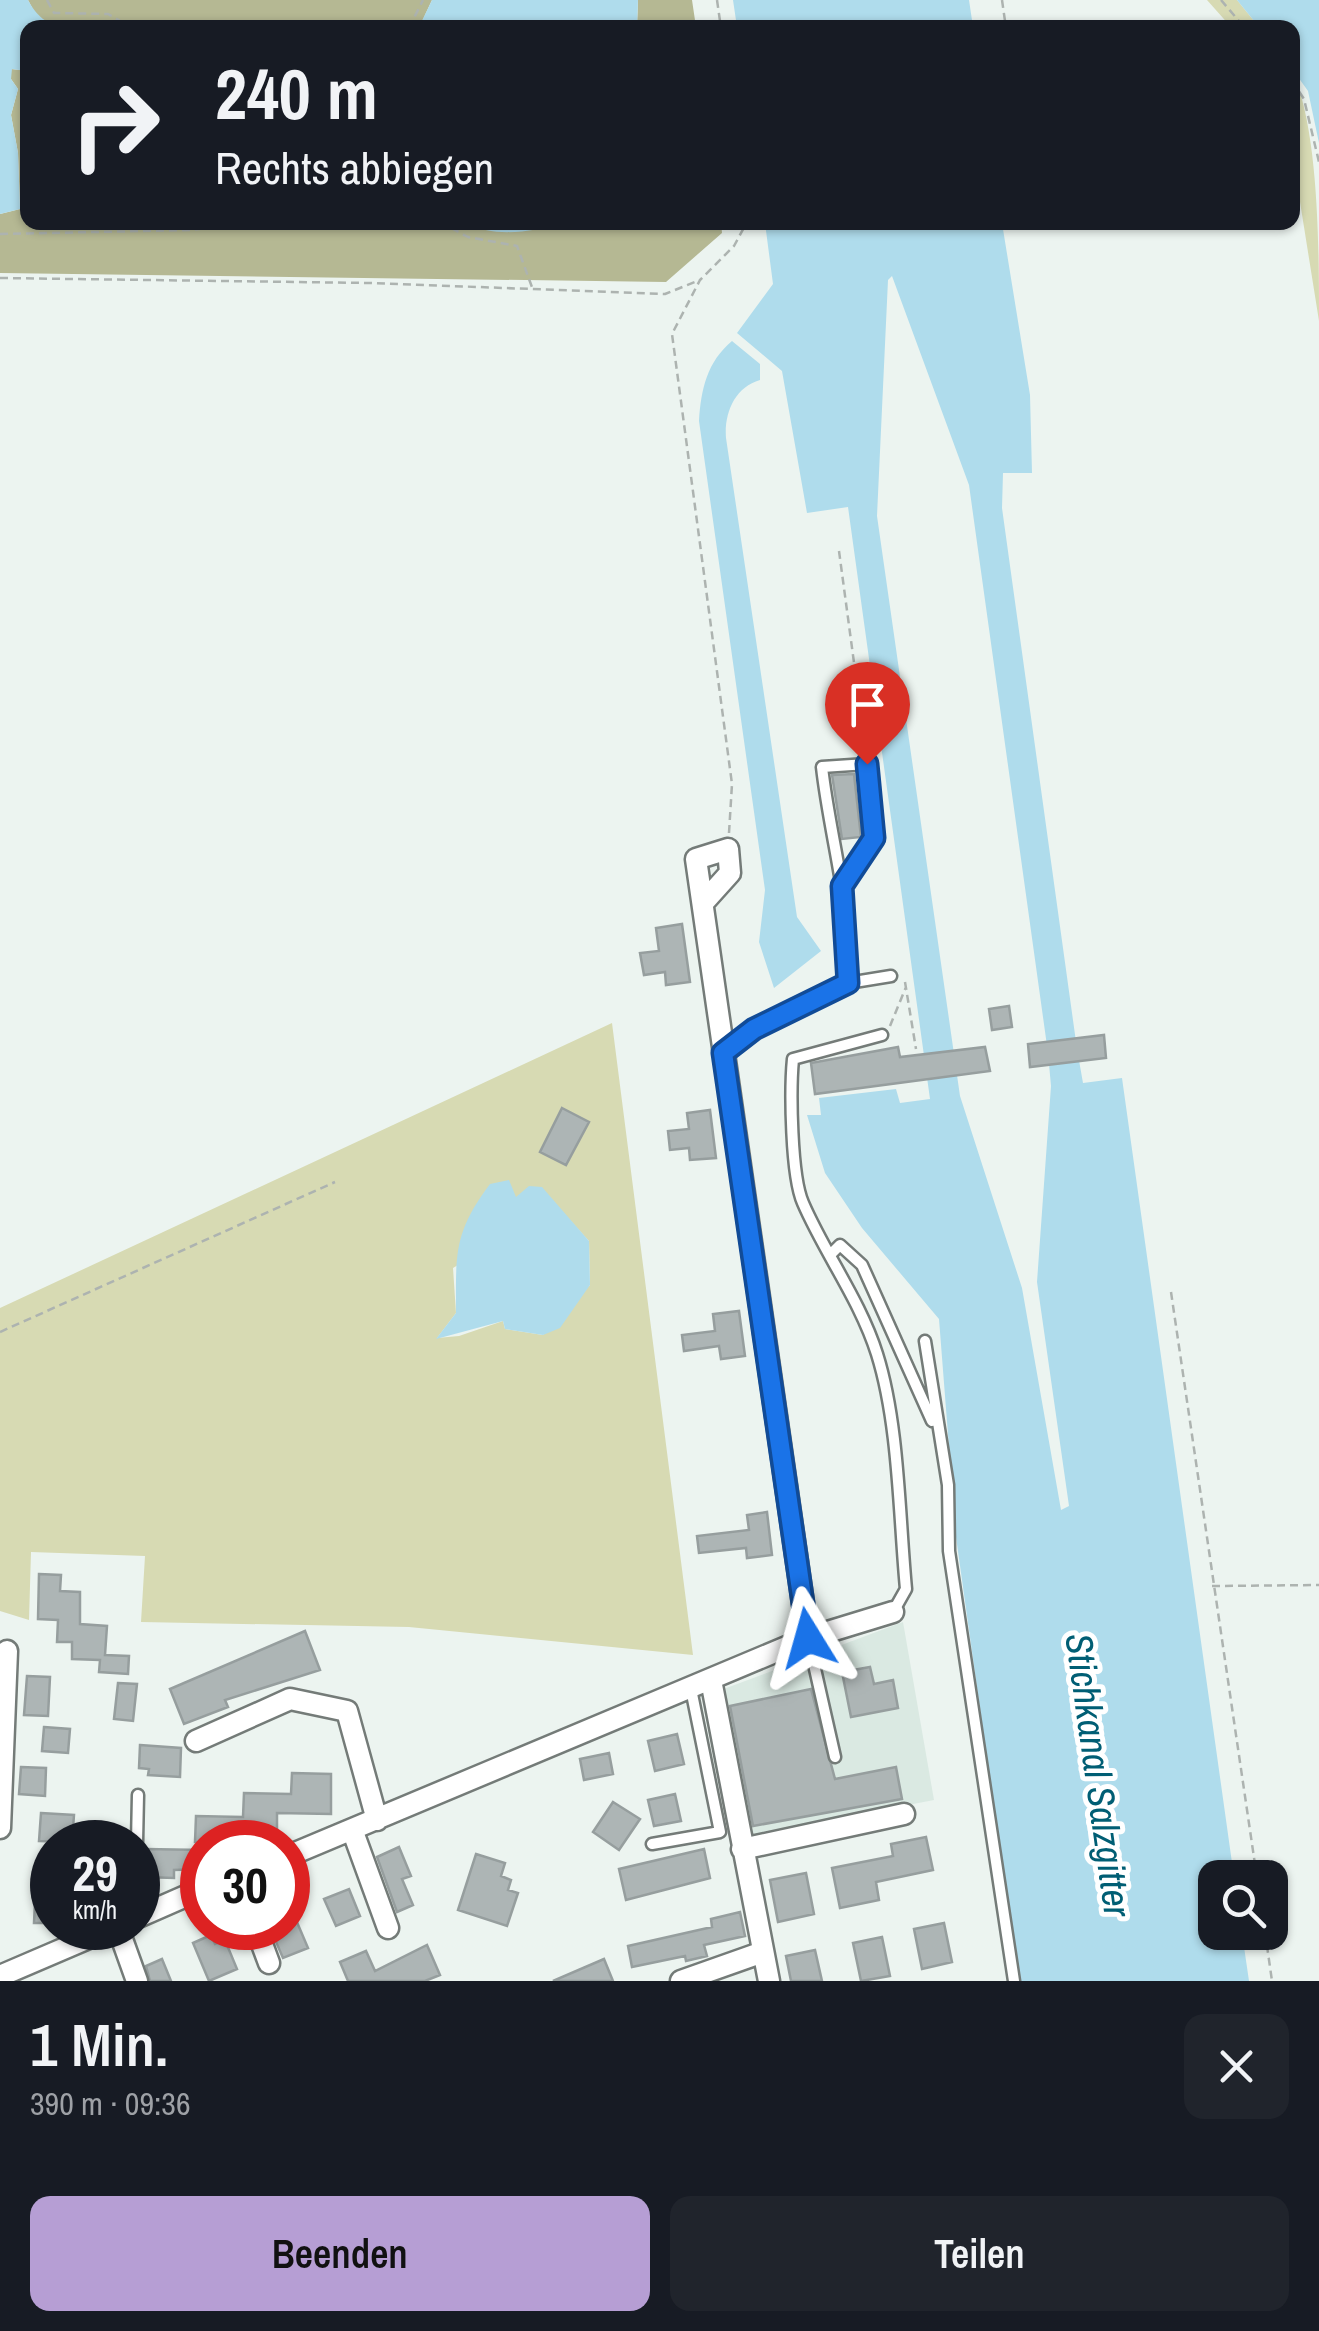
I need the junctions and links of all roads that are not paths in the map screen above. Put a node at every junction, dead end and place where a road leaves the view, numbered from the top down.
1 (842, 886) junction
2 (703, 903) junction
3 (891, 976) road end
4 (848, 983) junction
5 (882, 1034) road end
6 (723, 1053) junction
7 (832, 1253) junction
8 (925, 1341) dead end
9 (937, 1431) junction
10 (893, 1612) joint
11 (808, 1638) junction
12 (6, 1651) dead end
13 (710, 1680) junction
14 (690, 1688) junction
15 (196, 1741) dead end
16 (836, 1757) dead end
17 (138, 1795) dead end
18 (904, 1814) dead end
19 (137, 1820) edge
20 (377, 1820) junction
21 (0, 1828) edge
22 (352, 1832) junction
23 (652, 1844) dead end
24 (310, 1848) edge
25 (742, 1848) junction
26 (388, 1928) dead end
27 (62, 1950) edge
28 (124, 1950) edge
29 (265, 1950) edge
30 (763, 1952) junction
31 (270, 1963) dead end
32 (0, 1976) edge
33 (137, 1981) edge
34 (681, 1981) edge
35 (769, 1981) edge
36 (1014, 1981) edge

1 - 1 lane
1 - 4 lane
2 - 2 street
2 - 6 street
3 - 4 lane
4 - 6 lane
5 - 7 lane
6 - 11 street
7 - 9 lane
7 - 10 lane
8 - 9 lane
9 - 36 lane
10 - 11 street
11 - 13 street
11 - 16 lane
12 - 21 street
13 - 14 street
13 - 25 street
14 - 20 street
14 - 23 lane
15 - 20 street
17 - 19 lane
18 - 25 street
20 - 22 street
22 - 24 street
22 - 26 street
25 - 30 street
27 - 32 street
28 - 33 street
29 - 31 street
30 - 34 street
30 - 35 street

